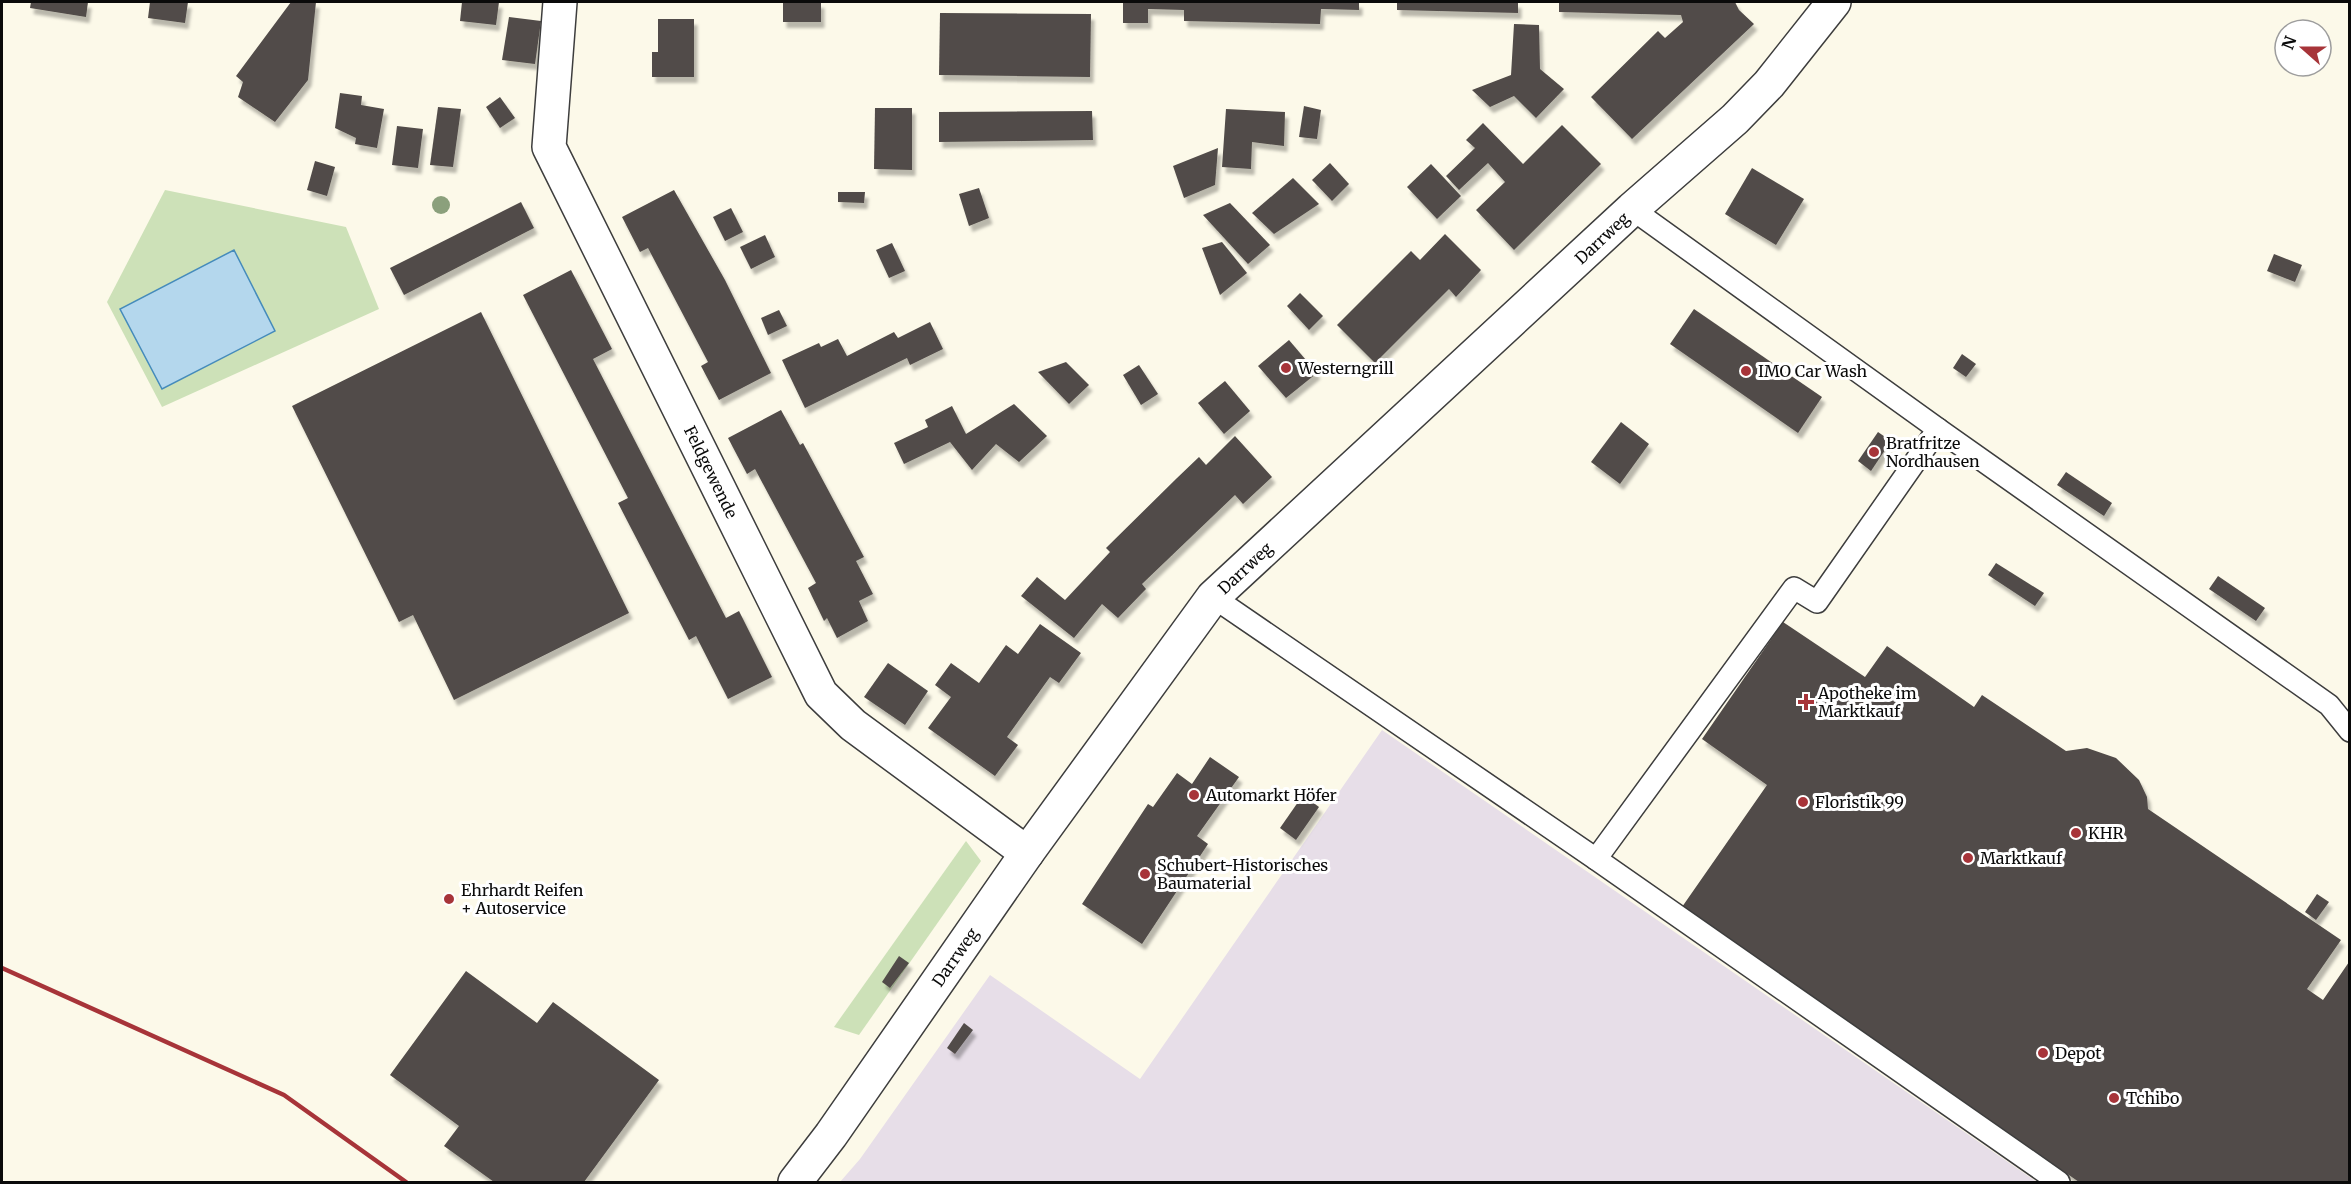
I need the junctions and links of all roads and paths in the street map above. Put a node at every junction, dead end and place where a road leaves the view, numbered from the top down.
1 (560, 2) edge
2 (1807, 2) edge
3 (1834, 2) edge
4 (1800, 46) junction
5 (1632, 209) junction
6 (1938, 429) junction
7 (1214, 597) junction
8 (2349, 731) edge
9 (1027, 853) junction
10 (1596, 859) junction
11 (795, 1182) edge
12 (2059, 1182) edge

1 - 9 street, Feldgewende
2 - 4 street
3 - 4 street, Darrweg
4 - 5 street, Darrweg
5 - 6 lane
5 - 7 street, Darrweg
6 - 8 lane
6 - 10 lane
7 - 9 street, Darrweg
7 - 10 lane
9 - 11 street, Darrweg
10 - 12 lane

